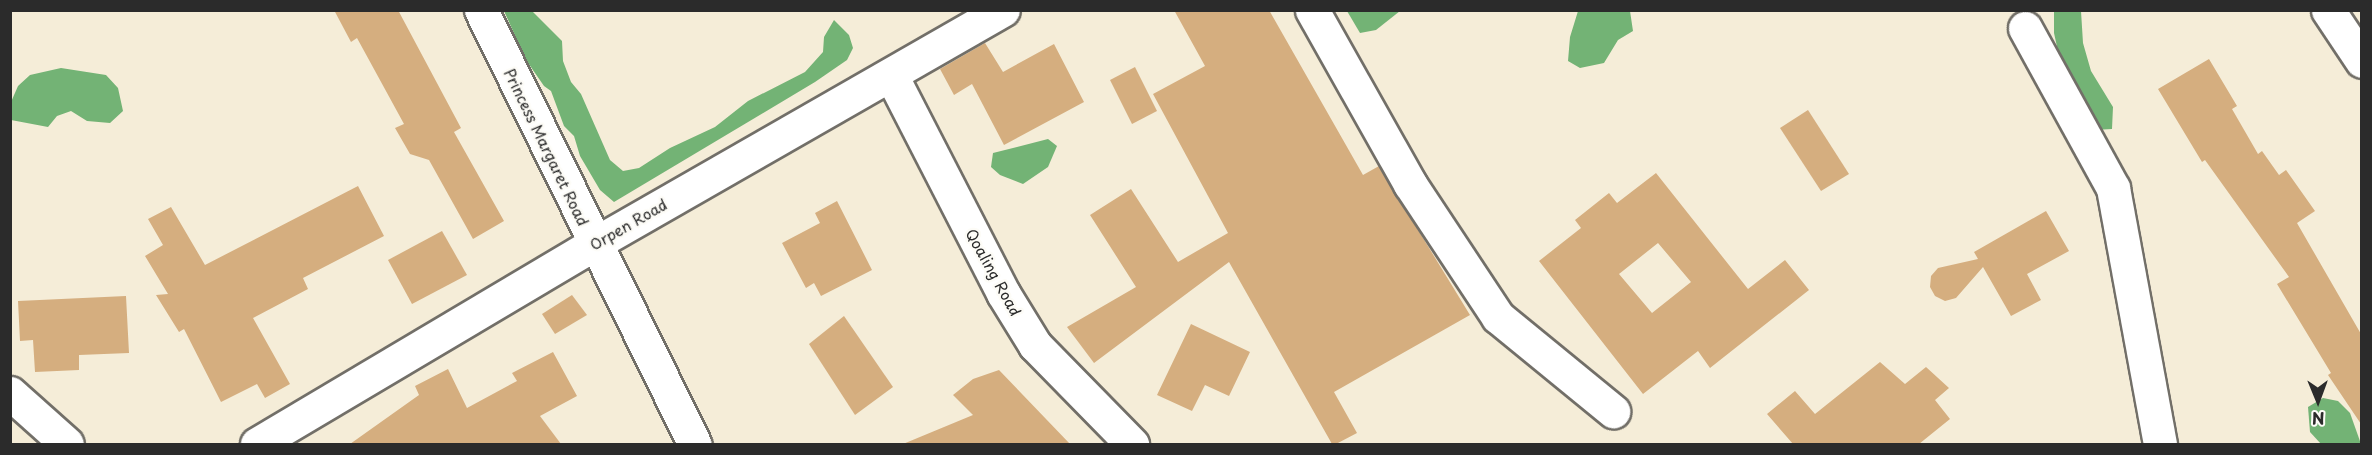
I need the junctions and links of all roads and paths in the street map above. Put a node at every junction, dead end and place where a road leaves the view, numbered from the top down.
1 (481, 10) edge
2 (1003, 10) edge
3 (1312, 10) edge
4 (2328, 10) edge
5 (2025, 28) dead end
6 (2361, 61) edge
7 (891, 75) junction
8 (594, 244) junction
9 (10, 393) edge
10 (1613, 411) dead end
11 (67, 444) edge
12 (257, 444) edge
13 (696, 444) edge
14 (1132, 444) edge
15 (2160, 444) edge

1 - 8 street, Princess Margaret Road
2 - 7 street, Orpen Road
3 - 10 street
4 - 6 street
5 - 15 street
7 - 8 street, Orpen Road
7 - 14 street, Qoaling Road
8 - 12 street, Orpen Road
8 - 13 street, Princess Margaret Road
9 - 11 street

